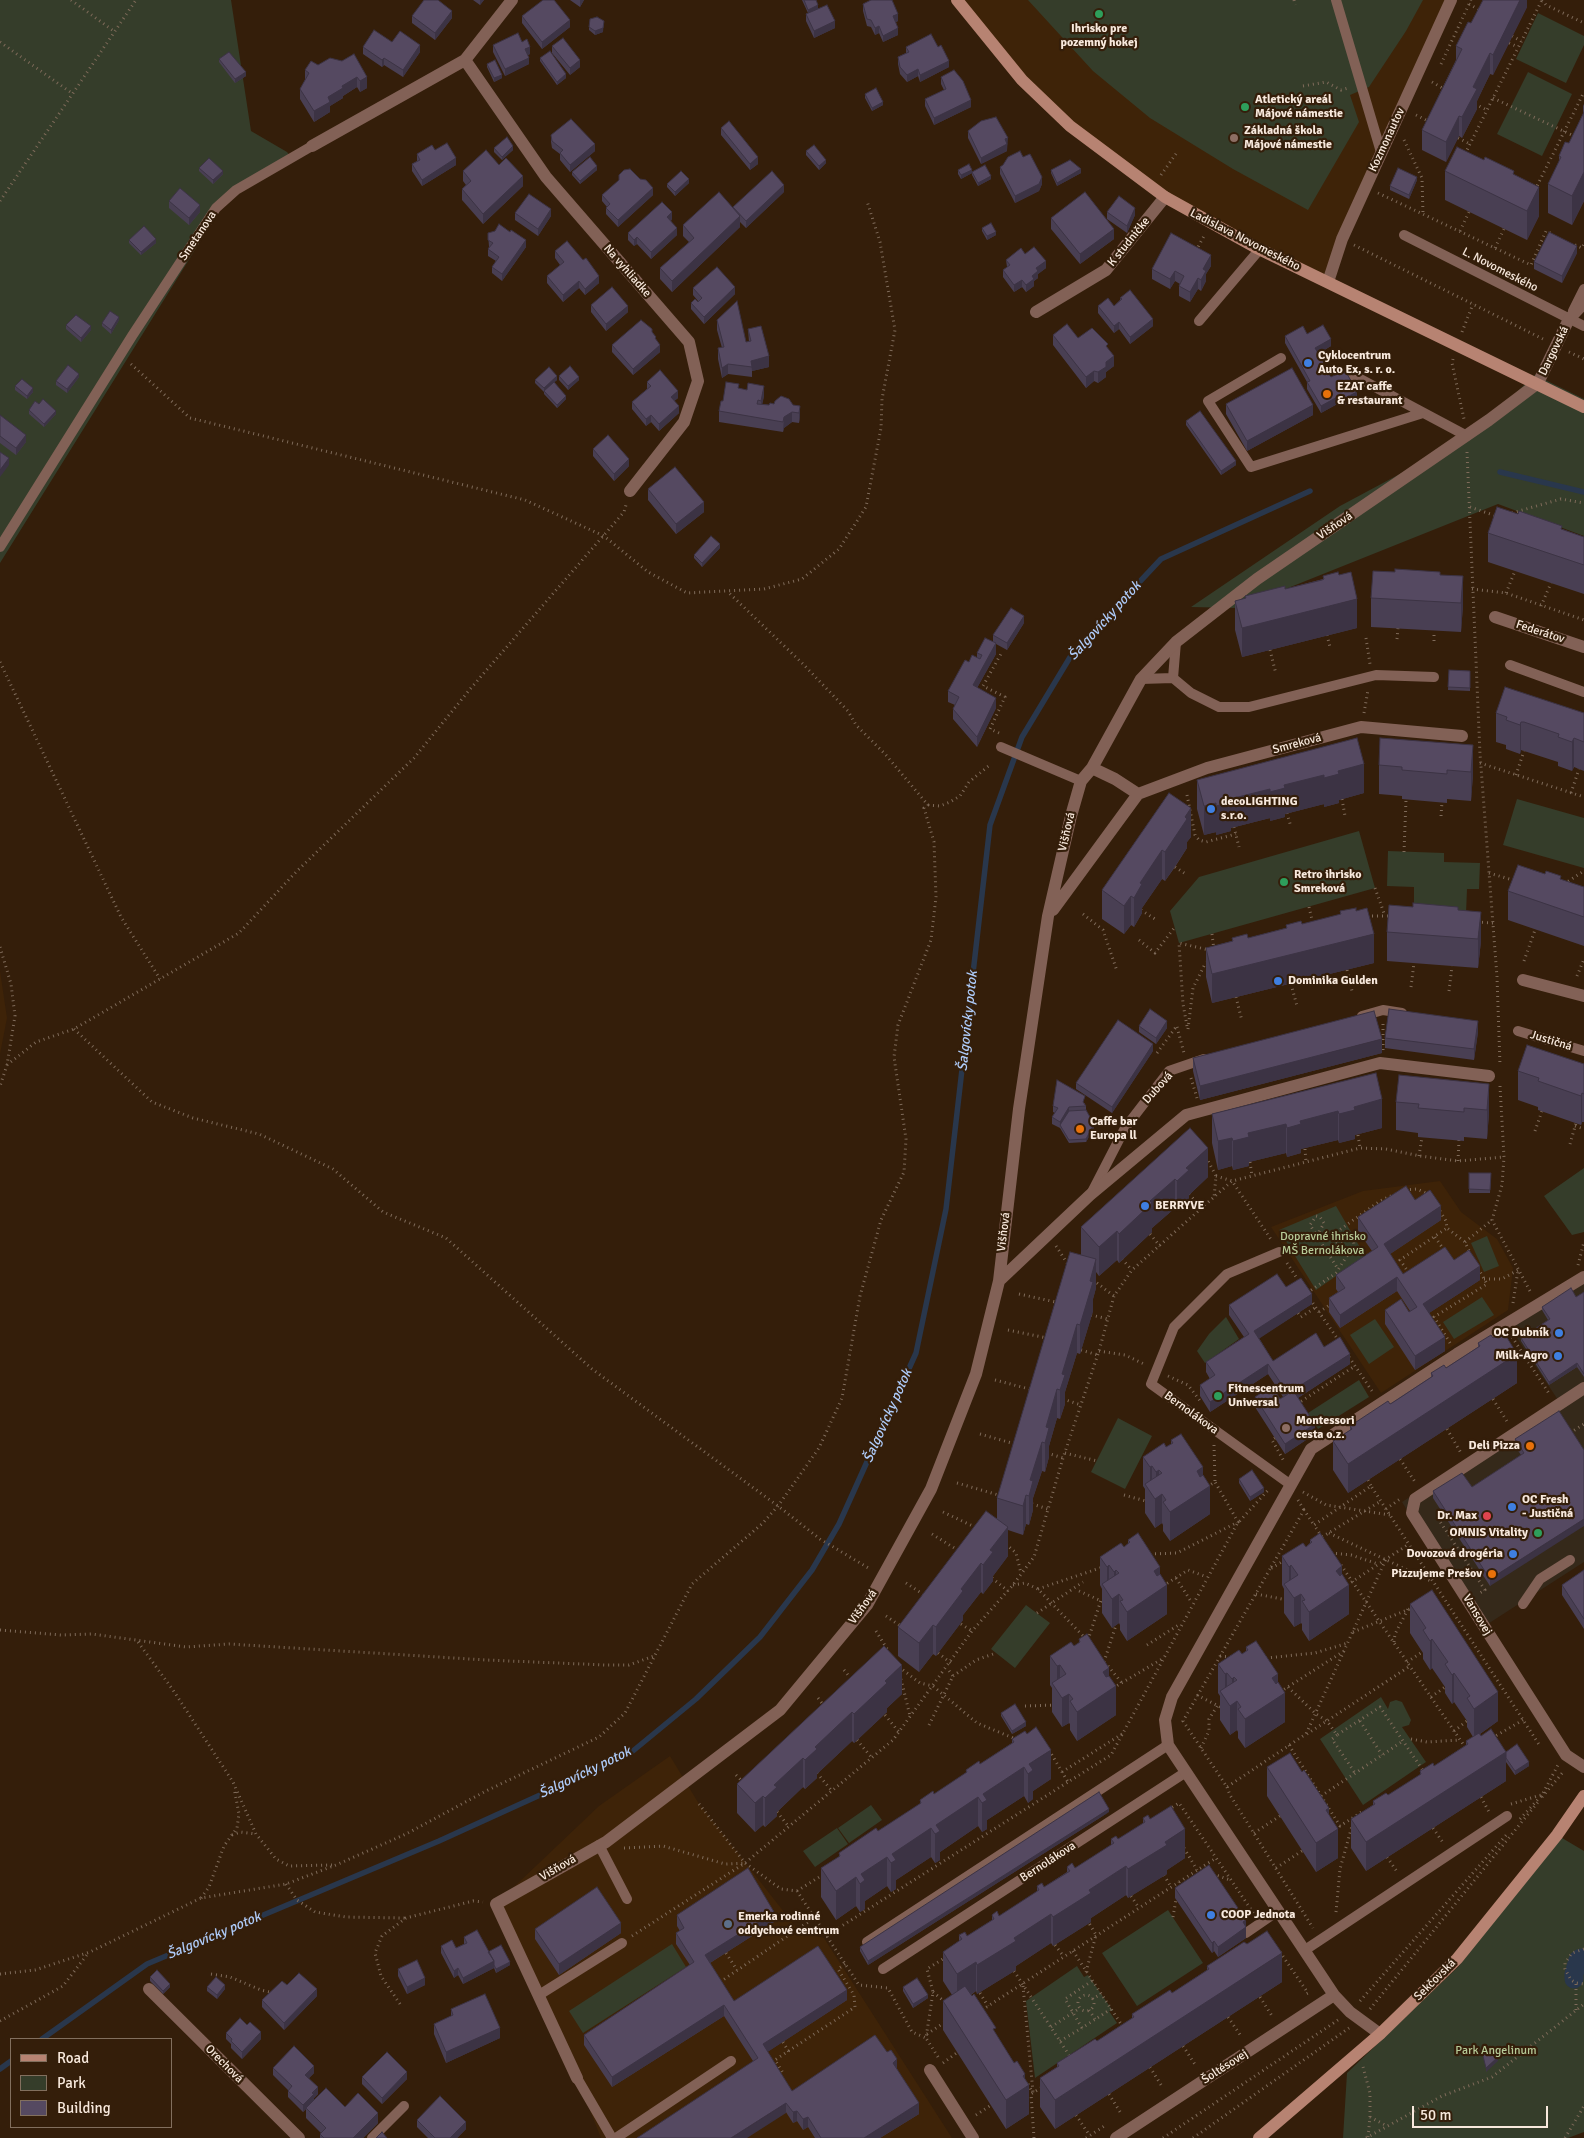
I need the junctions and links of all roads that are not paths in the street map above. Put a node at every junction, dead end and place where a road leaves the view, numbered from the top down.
1 (512, 0) edge
2 (957, 0) edge
3 (1336, 0) edge
4 (1452, 0) edge
5 (465, 60) junction
6 (312, 146) joint
7 (1381, 152) junction
8 (1165, 197) junction
9 (1404, 235) dead end
10 (1260, 249) junction
11 (1328, 282) junction
12 (1584, 289) edge
13 (1584, 304) edge
14 (1036, 312) dead end
15 (1569, 319) junction
16 (1199, 321) dead end
17 (1584, 326) edge
18 (1281, 358) dead end
19 (1347, 372) edge
20 (1538, 383) junction
21 (1584, 407) edge
22 (1423, 413) junction
23 (1466, 436) junction
24 (630, 492) road end
25 (0, 547) edge
26 (1495, 617) dead end
27 (1176, 642) junction
28 (1584, 646) edge
29 (1510, 665) dead end
30 (1434, 677) dead end
31 (1141, 678) junction
32 (1173, 678) junction
33 (1584, 692) edge
34 (1462, 736) dead end
35 (1001, 747) dead end
36 (1092, 768) junction
37 (1081, 781) junction
38 (1138, 794) junction
39 (1048, 916) junction
40 (1523, 980) dead end
41 (1584, 996) edge
42 (1411, 1014) edge
43 (1354, 1018) edge
44 (1518, 1031) dead end
45 (1584, 1051) edge
46 (1213, 1056) edge
47 (1494, 1075) road end
48 (1090, 1195) junction
49 (1279, 1252) road end
50 (1584, 1277) edge
51 (999, 1281) junction
52 (1584, 1388) edge
53 (1291, 1485) junction
54 (1570, 1560) dead end
55 (1523, 1604) dead end
56 (1168, 1745) junction
57 (1584, 1767) edge
58 (1186, 1772) junction
59 (1584, 1796) edge
60 (1507, 1816) dead end
61 (599, 1846) junction
62 (627, 1898) dead end
63 (1278, 1911) junction
64 (1246, 1933) edge
65 (867, 1942) edge
66 (622, 1943) road end
67 (1305, 1950) junction
68 (883, 1969) dead end
69 (149, 1989) dead end
70 (539, 1995) junction
71 (1334, 1995) junction
72 (1380, 2034) junction
73 (731, 2061) dead end
74 (930, 2070) dead end
75 (577, 2078) joint
76 (404, 2106) dead end
77 (299, 2138) edge
78 (372, 2138) edge
79 (612, 2138) edge
80 (616, 2138) edge
81 (973, 2138) edge
82 (1116, 2138) edge
83 (1259, 2138) edge

1 - 5 street, Smetanova
2 - 8 street, Ladislava Novomeského
3 - 7 lane
4 - 7 street, Kozmonautov
5 - 6 street, Smetanova
5 - 24 street, Na vyhliadke
6 - 25 lane, Smetanova
7 - 11 street, Kozmonautov
8 - 10 street, Ladislava Novomeského
8 - 14 street, K studničke
9 - 15 lane, L. Novomeského
10 - 11 street, Ladislava Novomeského
10 - 16 lane
11 - 20 street, Ladislava Novomeského
12 - 15 lane, Dargovská
13 - 15 street, Dargovská
15 - 17 lane, L. Novomeského
15 - 20 street, Dargovská
18 - 22 lane
19 - 22 lane
20 - 21 street, Ladislava Novomeského
20 - 23 street, Višňová
22 - 23 lane
23 - 27 street, Višňová
26 - 28 street, Federátov
27 - 31 street, Višňová
27 - 32 lane
29 - 33 lane
30 - 32 lane
31 - 32 lane
31 - 36 street, Višňová
34 - 38 street, Smreková
35 - 37 lane
36 - 37 street, Višňová
36 - 38 street
37 - 39 street, Višňová
38 - 39 street
39 - 51 street, Višňová
40 - 41 street
42 - 43 lane
44 - 45 lane, Justičná
46 - 48 lane, Dubová
47 - 48 street, Dubová
48 - 51 street, Dubová
49 - 53 lane, Bernolákova
50 - 53 street
51 - 61 street, Višňová
52 - 57 street, Vansovej
53 - 56 street
54 - 55 lane
56 - 58 street
56 - 65 lane
58 - 63 street
58 - 68 lane, Bernolákova
59 - 72 street, Sekčovská
60 - 67 lane
61 - 62 lane
61 - 70 street, Višňová
63 - 64 lane
63 - 67 street
66 - 70 lane
67 - 71 street
69 - 77 street, Orechová
70 - 75 street
71 - 72 street
71 - 82 street, Šoltésovej
72 - 83 street, Sekčovská
73 - 80 lane
74 - 81 street
75 - 79 lane
76 - 78 lane

